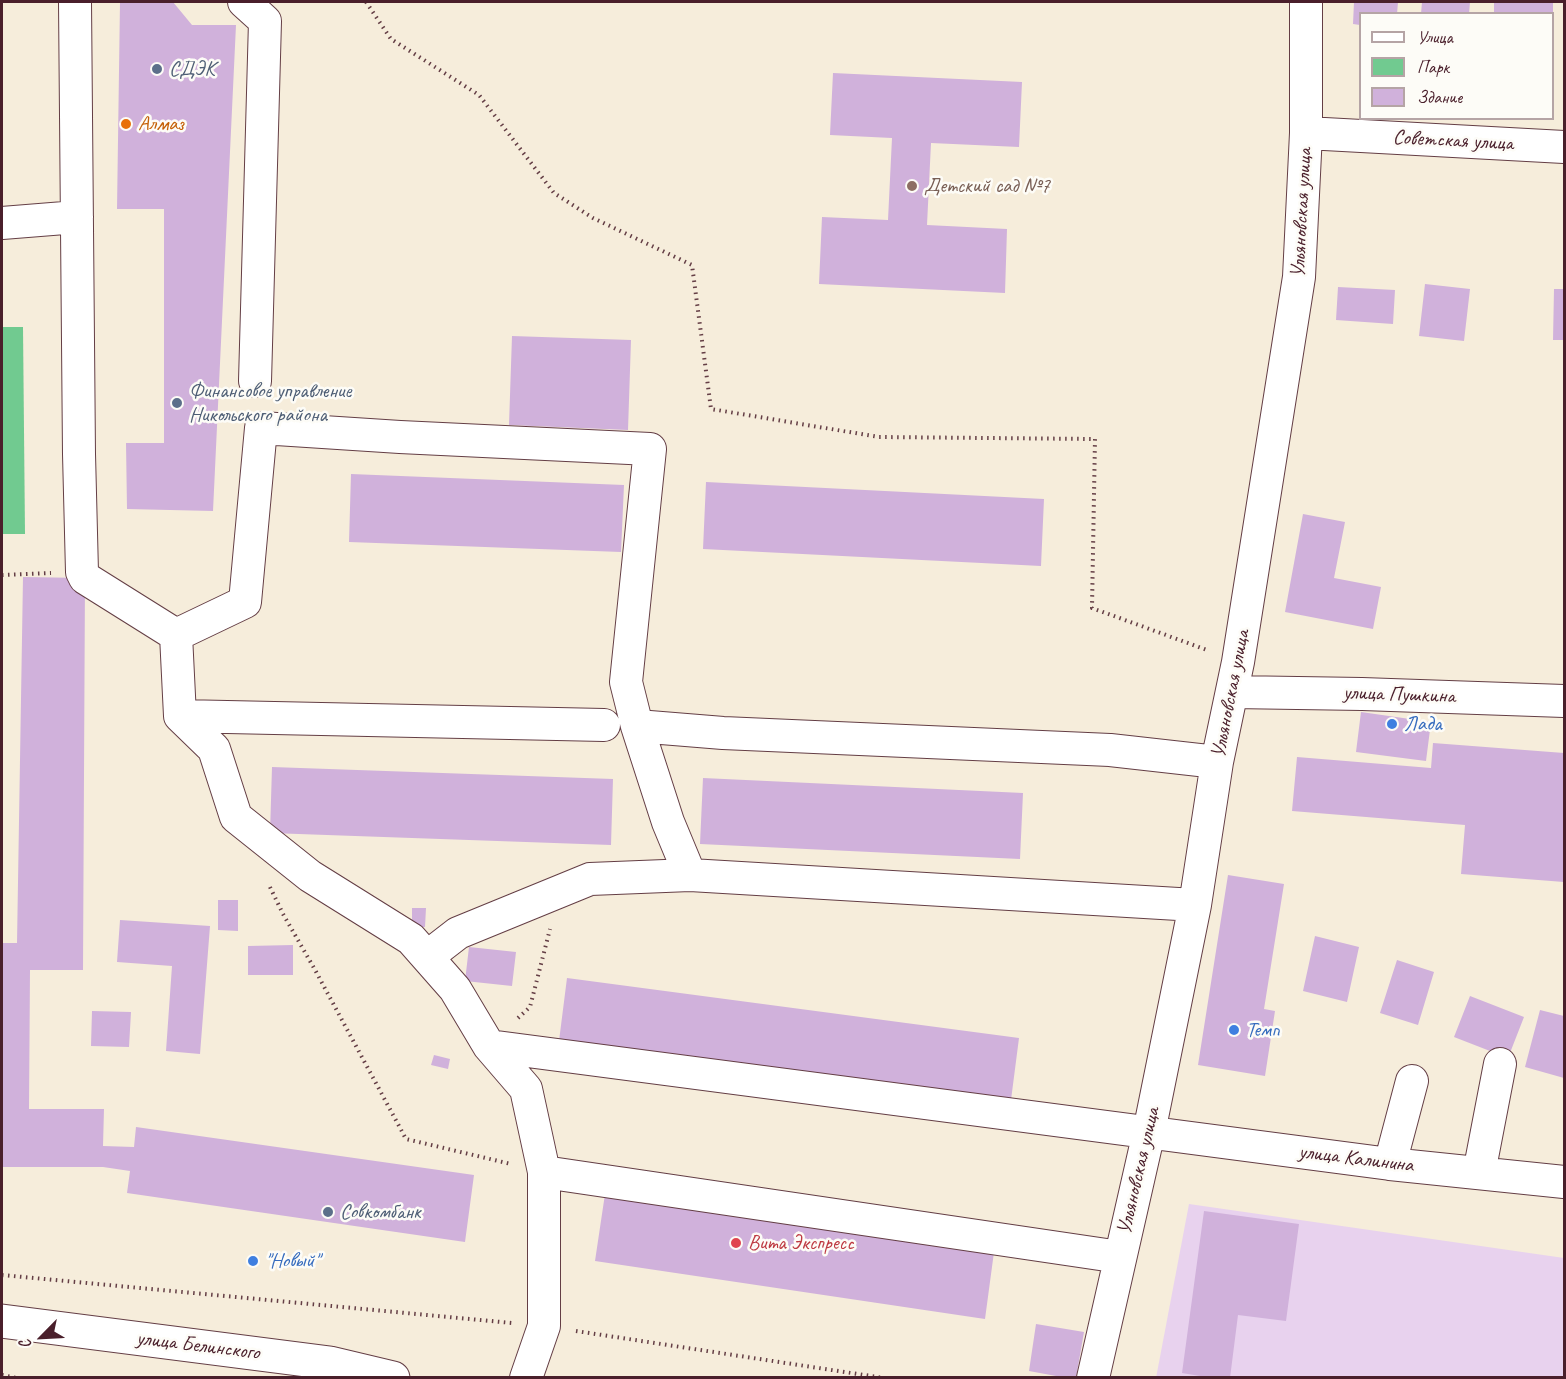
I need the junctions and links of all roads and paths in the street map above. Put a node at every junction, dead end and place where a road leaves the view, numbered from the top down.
1 (75, 2) edge
2 (244, 2) edge
3 (366, 2) edge
4 (1306, 2) edge
5 (1306, 133) junction
6 (1564, 147) edge
7 (77, 218) junction
8 (2, 223) edge
9 (255, 381) dead end
10 (82, 572) junction
11 (2, 575) edge
12 (176, 635) junction
13 (1236, 677) junction
14 (1564, 701) edge
15 (180, 716) junction
16 (604, 725) dead end
17 (637, 726) junction
18 (1217, 762) junction
19 (690, 875) junction
20 (267, 881) dead end
21 (560, 891) junction
22 (1195, 905) junction
23 (427, 957) junction
24 (489, 1046) junction
25 (1500, 1064) dead end
26 (1412, 1081) dead end
27 (1149, 1132) junction
28 (1390, 1164) junction
29 (544, 1172) junction
30 (1479, 1173) junction
31 (1564, 1182) edge
32 (1120, 1257) junction
33 (2, 1275) edge
34 (2, 1321) edge
35 (544, 1326) junction
36 (283, 1367) edge
37 (2, 1375) edge
38 (16, 1377) edge
39 (393, 1377) edge
40 (526, 1377) edge
41 (884, 1377) edge
42 (1093, 1377) edge

1 - 7 street
2 - 9 street
3 - 13 path
4 - 5 street, Ульяновская улица
5 - 6 street, Советская улица
5 - 13 street, Ульяновская улица
7 - 8 street
7 - 10 street
10 - 11 path
10 - 12 street
12 - 15 street
12 - 17 street
13 - 14 street, улица Пушкина
13 - 18 street, Ульяновская улица
15 - 16 street
15 - 23 street
17 - 18 street
17 - 19 street
18 - 22 street, Ульяновская улица
19 - 21 street
19 - 22 street
20 - 29 path
21 - 23 street
21 - 24 path
22 - 27 street, Ульяновская улица
23 - 24 street
24 - 27 street, улица Калинина
24 - 29 street
25 - 30 street
26 - 28 street
27 - 28 street, улица Калинина
27 - 32 street, Ульяновская улица
28 - 30 street, улица Калинина
29 - 32 street
29 - 35 street
30 - 31 street, улица Калинина
32 - 42 street, Ульяновская улица
33 - 35 path
34 - 36 main road, улица Белинского
35 - 40 street
35 - 41 path
36 - 39 main road, улица Белинского
37 - 38 path

